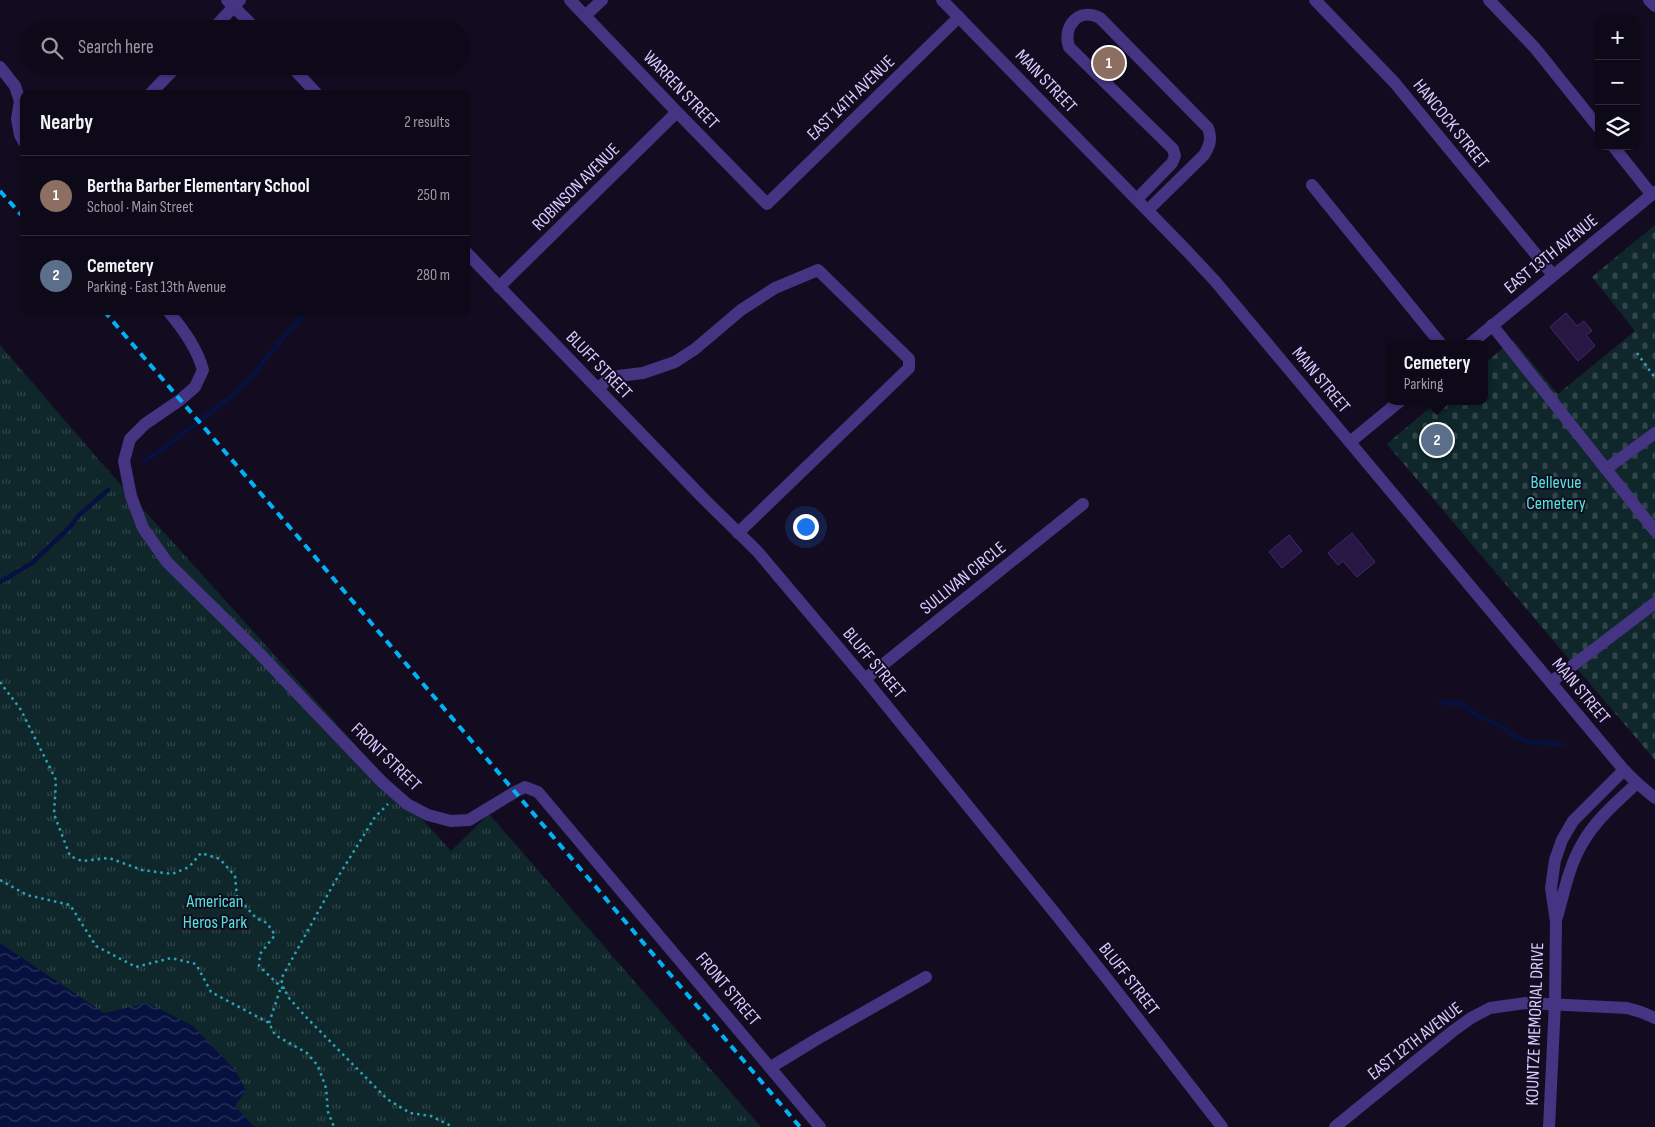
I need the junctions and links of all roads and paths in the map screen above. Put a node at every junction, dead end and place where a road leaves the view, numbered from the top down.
1 (570, 0) edge
2 (602, 0) edge
3 (942, 0) edge
4 (1315, 0) edge
5 (1489, 0) edge
6 (1649, 0) edge
7 (234, 2) edge
8 (1655, 6) edge
9 (585, 16) junction
10 (959, 17) junction
11 (220, 20) edge
12 (249, 20) edge
13 (0, 67) edge
14 (168, 75) edge
15 (299, 75) edge
16 (154, 90) edge
17 (313, 90) edge
18 (20, 101) edge
19 (20, 101) edge
20 (677, 112) junction
21 (1595, 123) edge
22 (20, 135) edge
23 (1616, 150) edge
24 (1312, 185) dead end
25 (1653, 194) edge
26 (1137, 199) junction
27 (767, 204) joint
28 (1148, 210) junction
29 (470, 256) edge
30 (1553, 276) junction
31 (500, 287) junction
32 (171, 315) edge
33 (1492, 325) junction
34 (1438, 340) edge
35 (1475, 340) edge
36 (1637, 353) dead end
37 (1655, 378) edge
38 (598, 389) junction
39 (1395, 405) edge
40 (1655, 432) edge
41 (1350, 442) junction
42 (1606, 469) junction
43 (1083, 504) dead end
44 (1655, 531) edge
45 (738, 533) junction
46 (1655, 603) edge
47 (865, 679) junction
48 (0, 682) edge
49 (1551, 682) junction
50 (1624, 770) junction
51 (1636, 784) junction
52 (396, 795) junction
53 (1655, 798) edge
54 (0, 880) edge
55 (1556, 922) junction
56 (926, 977) dead end
57 (282, 988) junction
58 (1555, 1003) junction
59 (1655, 1018) edge
60 (269, 1023) junction
61 (771, 1068) junction
62 (334, 1127) edge
63 (453, 1127) edge
64 (820, 1127) edge
65 (1222, 1127) edge
66 (1335, 1127) edge
67 (1549, 1127) edge

1 - 9 street, WARREN STREET
2 - 9 street
3 - 10 street, MAIN STREET
4 - 30 street, HANCOCK STREET
5 - 21 street
6 - 8 street
7 - 11 street
7 - 12 street
9 - 20 street, WARREN STREET
10 - 26 street, MAIN STREET
10 - 27 street, EAST 14TH AVENUE
13 - 19 street
14 - 16 street
15 - 17 street
18 - 22 street
20 - 27 street, WARREN STREET
20 - 31 street, ROBINSON AVENUE
23 - 25 street
24 - 34 street
25 - 30 street, EAST 13TH AVENUE
26 - 28 street, MAIN STREET
26 - 28 street
28 - 41 street, MAIN STREET
29 - 31 street, BLUFF STREET
30 - 33 street, EAST 13TH AVENUE
31 - 38 street, BLUFF STREET
32 - 52 street, FRONT STREET
33 - 35 street, EAST 13TH AVENUE
33 - 42 street
36 - 37 path
38 - 45 street, BLUFF STREET
38 - 45 street
39 - 41 street
40 - 42 street
41 - 49 street, MAIN STREET
42 - 44 street
43 - 47 street, SULLIVAN CIRCLE
45 - 47 street, BLUFF STREET
46 - 49 street
47 - 65 street, BLUFF STREET
48 - 57 path
49 - 50 street, MAIN STREET
50 - 51 street, MAIN STREET
50 - 55 street
51 - 53 street, MAIN STREET
51 - 55 street
52 - 57 path
52 - 61 street, FRONT STREET
54 - 60 path
55 - 58 street, KOUNTZE MEMORIAL DRIVE
56 - 61 street
57 - 60 path
57 - 63 path
58 - 59 street, EAST 12TH AVENUE
58 - 66 street, EAST 12TH AVENUE
58 - 67 street, KOUNTZE MEMORIAL DRIVE
60 - 62 path
61 - 64 street, FRONT STREET

